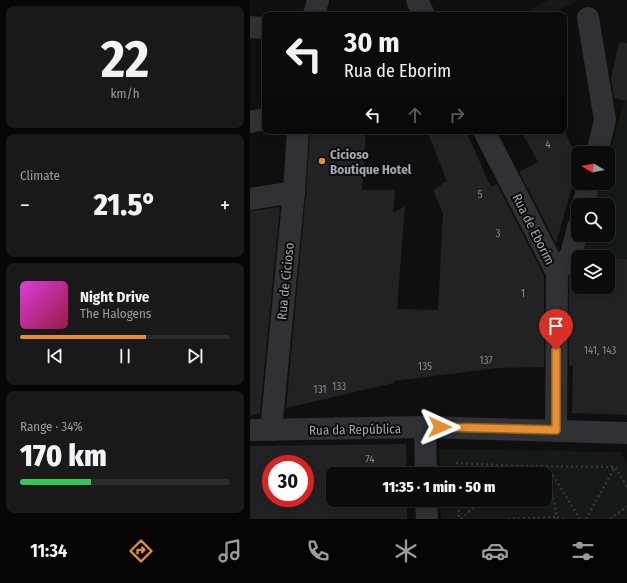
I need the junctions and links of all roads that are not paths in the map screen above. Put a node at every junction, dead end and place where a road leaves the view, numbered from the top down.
1 (318, 0) edge
2 (416, 0) edge
3 (315, 12) edge
4 (422, 12) edge
5 (588, 18) dead end
6 (250, 27) edge
7 (262, 28) edge
8 (262, 120) edge
9 (250, 122) edge
10 (298, 134) edge
11 (486, 134) edge
12 (599, 146) edge
13 (294, 192) junction
14 (250, 199) edge
15 (574, 242) edge
16 (557, 274) junction
17 (425, 427) junction
18 (260, 430) edge
19 (556, 430) junction
20 (627, 432) edge
21 (426, 467) edge
22 (426, 507) edge
23 (427, 519) edge

1 - 3 street
2 - 4 street
5 - 12 street
6 - 7 street
8 - 9 street
10 - 13 street, Rua de Cicioso
11 - 16 street, Rua de Eborim
13 - 14 street
13 - 18 street, Rua de Cicioso
15 - 16 street
16 - 19 street, Rua de Eborim
17 - 18 street, Rua da República
17 - 19 street, Rua da República
17 - 21 street
19 - 20 street, Rua da República
22 - 23 street

